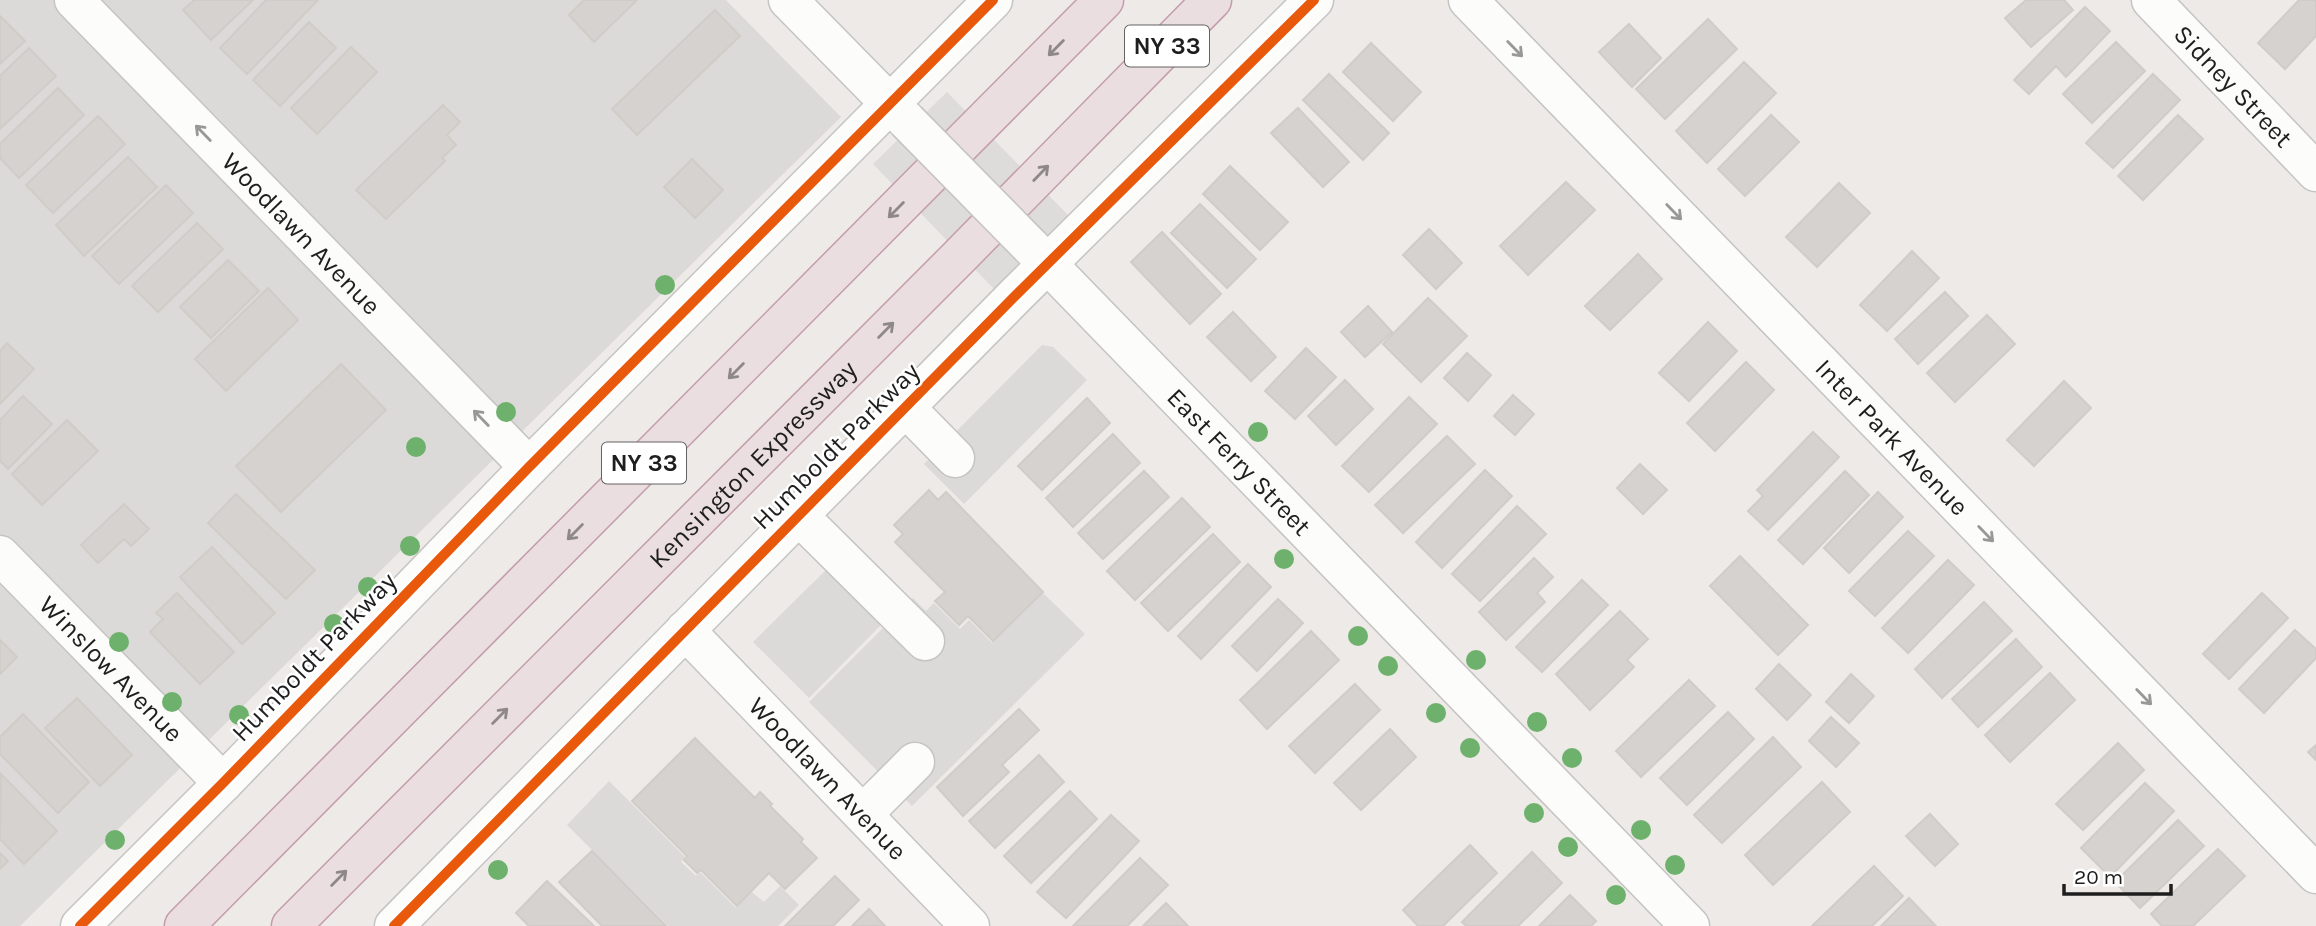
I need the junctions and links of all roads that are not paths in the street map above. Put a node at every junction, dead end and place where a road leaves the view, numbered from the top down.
1 (74, 0) edge
2 (788, 0) edge
3 (993, 0) edge
4 (1104, 0) edge
5 (1212, 0) edge
6 (1314, 0) edge
7 (1468, 0) edge
8 (2151, 0) edge
9 (898, 112) junction
10 (2316, 172) edge
11 (1039, 255) junction
12 (906, 408) junction
13 (956, 458) dead end
14 (529, 467) junction
15 (799, 516) junction
16 (0, 555) edge
17 (685, 631) junction
18 (925, 641) dead end
19 (915, 762) dead end
20 (223, 783) junction
21 (863, 814) junction
22 (2316, 874) edge
23 (80, 926) edge
24 (184, 926) edge
25 (291, 926) edge
26 (394, 926) edge
27 (971, 926) edge
28 (1689, 926) edge

14 -> 1 street, Woodlawn Avenue
2 - 9 street, East Ferry Street
3 - 9 street, Humboldt Parkway
4 -> 24 highway, NY 33
25 -> 5 highway, Kensington Expressway / NY 33
6 - 11 street, Humboldt Parkway
7 -> 22 street, Inter Park Avenue
8 - 10 street, Sidney Street
9 - 11 street, East Ferry Street, bridge
9 - 14 street, Humboldt Parkway
11 - 12 street, Humboldt Parkway
11 - 28 street, East Ferry Street
12 - 13 street
12 - 15 street, Humboldt Parkway
14 - 20 street, Humboldt Parkway
15 - 17 street, Humboldt Parkway
15 - 18 street
16 - 20 street, Winslow Avenue
17 - 21 street, Woodlawn Avenue
17 - 26 street, Humboldt Parkway
19 - 21 street
20 - 23 street, Humboldt Parkway
21 - 27 street, Woodlawn Avenue

